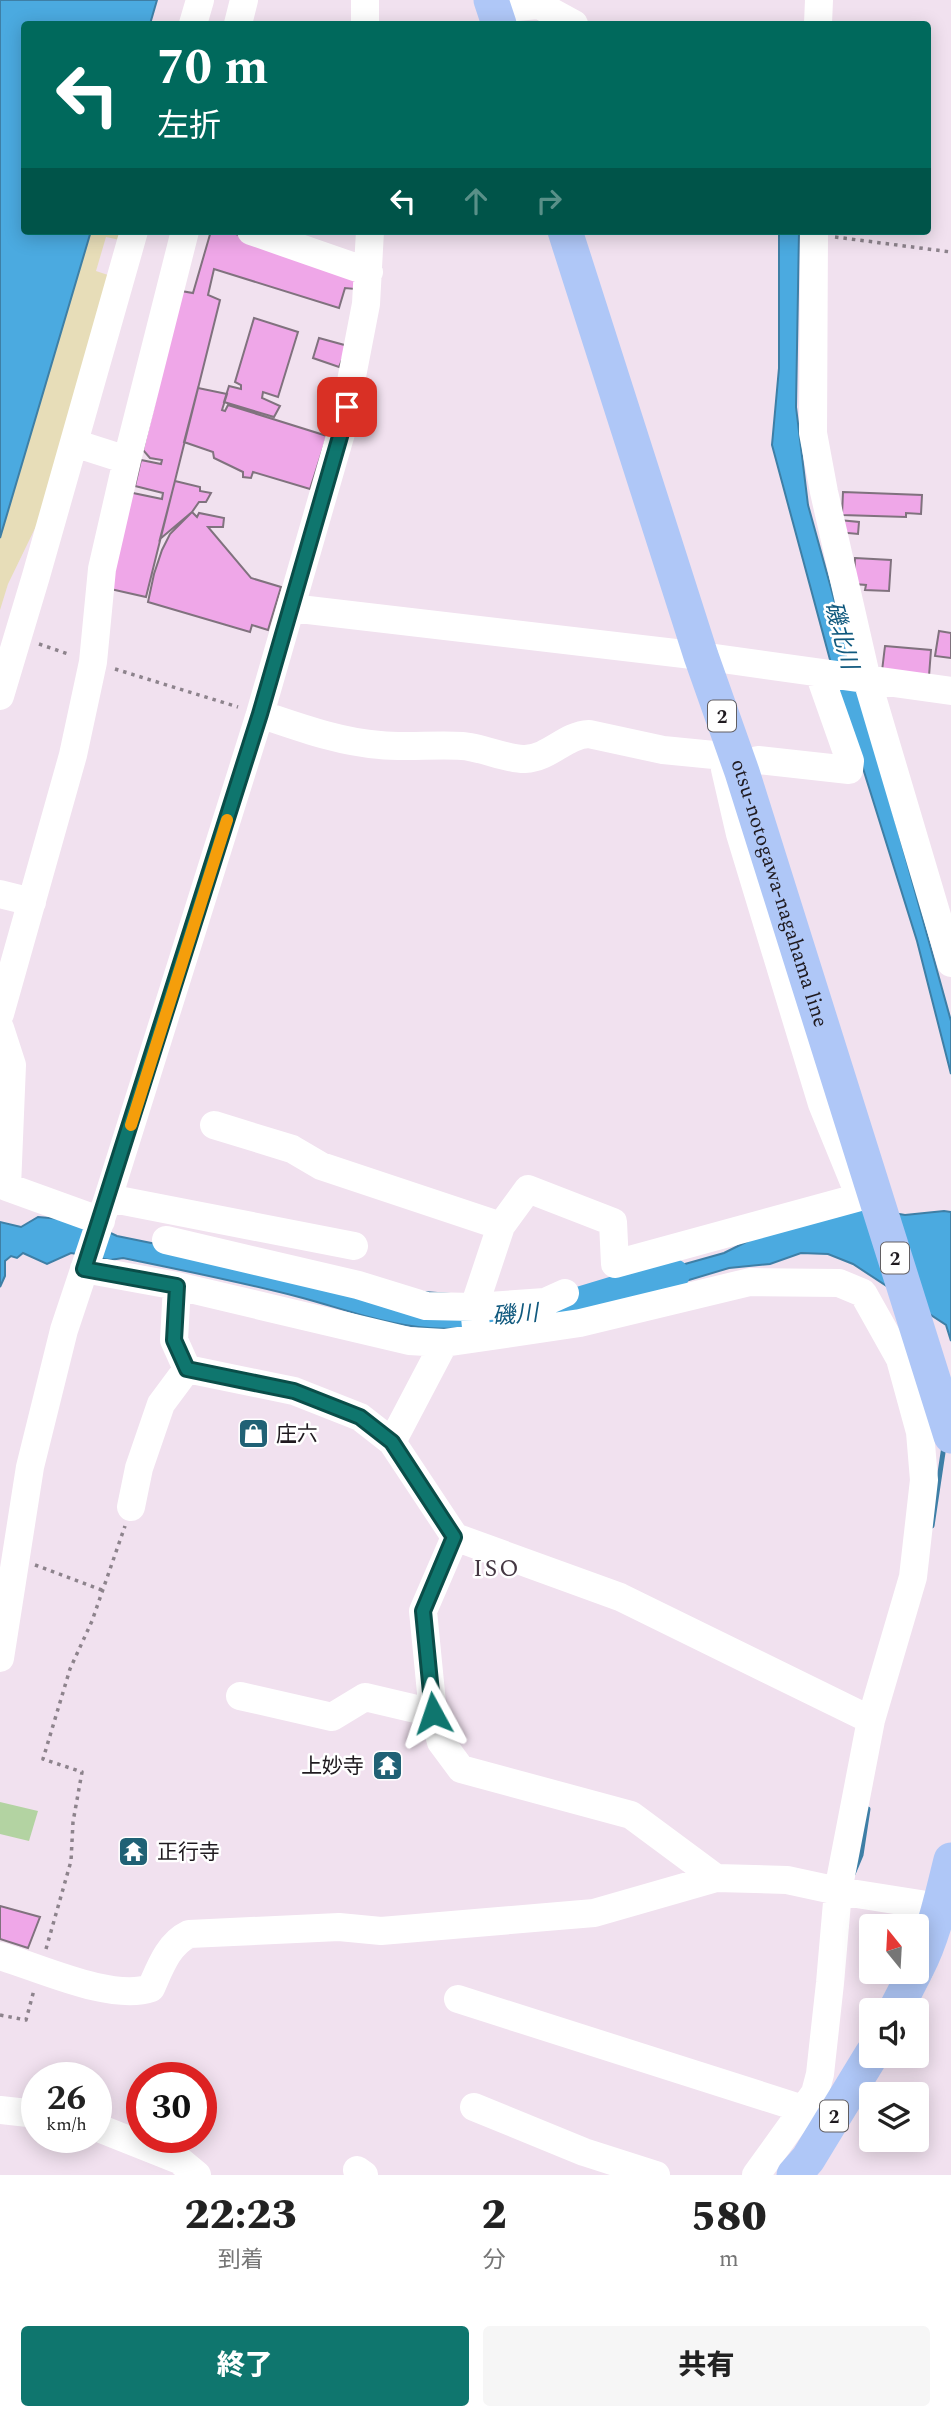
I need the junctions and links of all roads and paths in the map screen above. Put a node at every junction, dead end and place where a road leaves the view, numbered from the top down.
1 (200, 0) edge
2 (244, 0) edge
3 (365, 0) edge
4 (819, 0) edge
5 (495, 11) edge
6 (194, 21) edge
7 (239, 21) edge
8 (365, 21) edge
9 (568, 21) edge
10 (818, 21) edge
11 (133, 235) edge
12 (184, 235) edge
13 (263, 235) edge
14 (370, 235) edge
15 (566, 235) edge
16 (814, 235) edge
17 (828, 235) edge
18 (951, 252) edge
19 (369, 272) junction
20 (74, 443) junction
21 (127, 460) junction
22 (291, 608) junction
23 (17, 637) junction
24 (701, 656) junction
25 (93, 662) junction
26 (822, 674) junction
27 (863, 680) junction
28 (951, 691) edge
29 (0, 696) edge
30 (260, 714) junction
31 (735, 764) junction
32 (0, 894) edge
33 (32, 902) junction
34 (951, 963) edge
35 (1, 1002) edge
36 (0, 1028) edge
37 (214, 1125) dead end
38 (102, 1217) junction
39 (501, 1226) junction
40 (166, 1240) dead end
41 (354, 1246) dead end
42 (84, 1269) junction
43 (177, 1286) junction
44 (565, 1293) dead end
45 (476, 1322) junction
46 (444, 1343) junction
47 (913, 1355) junction
48 (187, 1369) junction
49 (951, 1436) edge
50 (392, 1442) junction
51 (131, 1507) joint
52 (454, 1537) junction
53 (15, 1558) junction
54 (102, 1590) junction
55 (0, 1658) edge
56 (240, 1696) dead end
57 (433, 1713) junction
58 (871, 1720) junction
59 (951, 1860) edge
60 (716, 1878) junction
61 (838, 1891) junction
62 (935, 1911) edge
63 (929, 1934) edge
64 (0, 1956) edge
65 (40, 1968) junction
66 (458, 1999) dead end
67 (0, 2015) edge
68 (863, 2068) edge
69 (474, 2107) dead end
70 (803, 2109) junction
71 (0, 2110) edge
72 (21, 2112) edge
73 (112, 2133) edge
74 (197, 2175) edge
75 (656, 2175) edge
76 (756, 2175) edge
77 (794, 2175) edge

1 - 6 street
2 - 7 street
3 - 8 street
4 - 10 street
5 - 9 street
11 - 20 street
12 - 21 street
13 - 19 street
14 - 19 street
15 - 24 main road, otsu-notogawa-nagahama line / 2
16 - 27 street
17 - 18 path
19 - 22 street
20 - 21 street
20 - 23 street
21 - 25 street
22 - 24 street
22 - 30 street
23 - 25 path
23 - 29 street
24 - 26 street
24 - 31 main road, otsu-notogawa-nagahama line / 2
25 - 30 path
25 - 33 street
26 - 27 street
26 - 31 street
27 - 28 street
27 - 34 street
30 - 31 street
30 - 38 street
31 - 39 street
31 - 47 main road, otsu-notogawa-nagahama line / 2
32 - 33 street
33 - 35 street
36 - 38 street
37 - 39 street
38 - 41 street
38 - 42 street
39 - 45 street
40 - 45 street
42 - 43 street
42 - 53 street
43 - 46 street
43 - 48 street
44 - 45 street
45 - 46 street
45 - 47 street
46 - 50 street
47 - 49 main road, otsu-notogawa-nagahama line / 2
47 - 58 street
48 - 50 street
48 - 51 street
50 - 52 street
51 - 54 path
52 - 57 street
52 - 58 street
53 - 54 path
53 - 55 street
54 - 65 path
56 - 57 street
57 - 60 street
58 - 61 street
59 - 62 main road
60 - 61 street
60 - 65 street
61 - 62 street
61 - 70 street
62 - 63 main road
64 - 65 street
65 - 67 path
66 - 70 street
68 - 77 main road, 2
69 - 75 street
70 - 76 street
71 - 72 street
73 - 74 street

